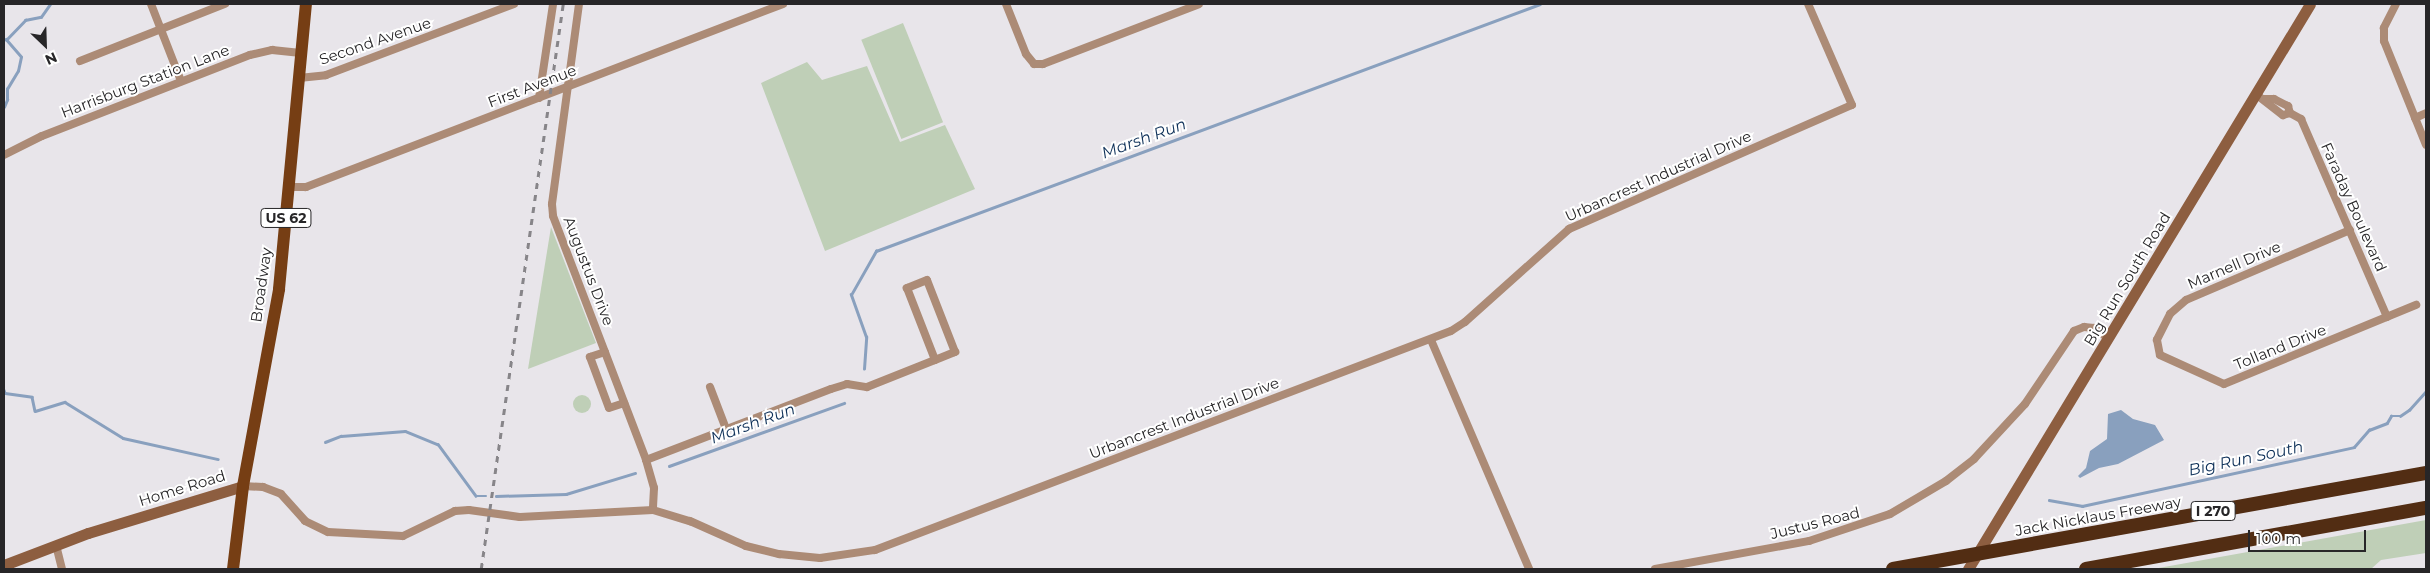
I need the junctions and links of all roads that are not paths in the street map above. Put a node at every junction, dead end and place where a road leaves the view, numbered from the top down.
1 (151, 4) edge
2 (225, 4) edge
3 (306, 4) edge
4 (514, 4) edge
5 (553, 4) edge
6 (578, 4) edge
7 (783, 4) edge
8 (1006, 4) edge
9 (1199, 4) edge
10 (1808, 4) edge
11 (2310, 4) edge
12 (2396, 4) edge
13 (161, 29) junction
14 (301, 53) junction
15 (80, 61) dead end
16 (299, 78) junction
17 (181, 81) junction
18 (568, 86) junction
19 (2260, 97) junction
20 (539, 98) junction
21 (2426, 113) edge
22 (2415, 118) junction
23 (2426, 145) edge
24 (4, 155) edge
25 (289, 187) junction
26 (2350, 230) junction
27 (2416, 305) dead end
28 (2387, 317) junction
29 (2108, 338) junction
30 (1431, 340) junction
31 (2158, 351) joint
32 (605, 352) junction
33 (935, 360) junction
34 (710, 387) dead end
35 (624, 403) junction
36 (726, 429) junction
37 (646, 460) junction
38 (2426, 473) edge
39 (243, 486) junction
40 (2426, 508) edge
41 (474, 510) joint
42 (653, 510) junction
43 (56, 545) junction
44 (4, 565) edge
45 (62, 569) edge
46 (233, 569) edge
47 (1529, 569) edge
48 (1655, 569) edge
49 (1893, 569) edge
50 (1968, 569) edge
51 (2086, 569) edge

1 - 13 street
2 - 13 street
3 - 14 main road, Broadway / US 62
4 - 16 street, Second Avenue
5 - 20 street
6 - 18 street, Augustus Drive
7 - 18 street, First Avenue
8 - 9 street
10 - 30 street, Urbancrest Industrial Drive
11 - 19 street, Big Run South Road
12 - 22 street
13 - 15 street
13 - 17 street
14 - 16 main road, Broadway / US 62
14 - 17 street, Harrisburg Station Lane
16 - 25 main road, Broadway / US 62
17 - 24 street, Harrisburg Station Lane
18 - 20 street, First Avenue
18 - 32 street, Augustus Drive
19 - 26 street, Faraday Boulevard
19 - 29 street, Big Run South Road
20 - 25 street, First Avenue
21 - 22 street
22 - 23 street
25 - 39 main road, Broadway / US 62
26 - 28 street, Faraday Boulevard
26 - 31 street, Marnell Drive
27 - 28 street, Tolland Drive
28 - 31 street, Tolland Drive
29 - 48 street, Justus Road
29 - 50 street, Big Run South Road
30 - 42 street, Urbancrest Industrial Drive
30 - 47 street
32 - 35 street, Augustus Drive
32 - 35 street
33 - 33 street
33 - 36 street
34 - 36 street
35 - 37 street, Augustus Drive
36 - 37 street
37 - 42 street, Augustus Drive
38 - 49 highway, Jack Nicklaus Freeway / I 270
39 - 41 street, Home Road
39 - 43 street, Home Road
39 - 46 main road, Broadway / US 62
40 - 51 highway, I 270
41 - 42 street, Urbancrest Industrial Drive
43 - 44 street, Home Road
43 - 45 street

